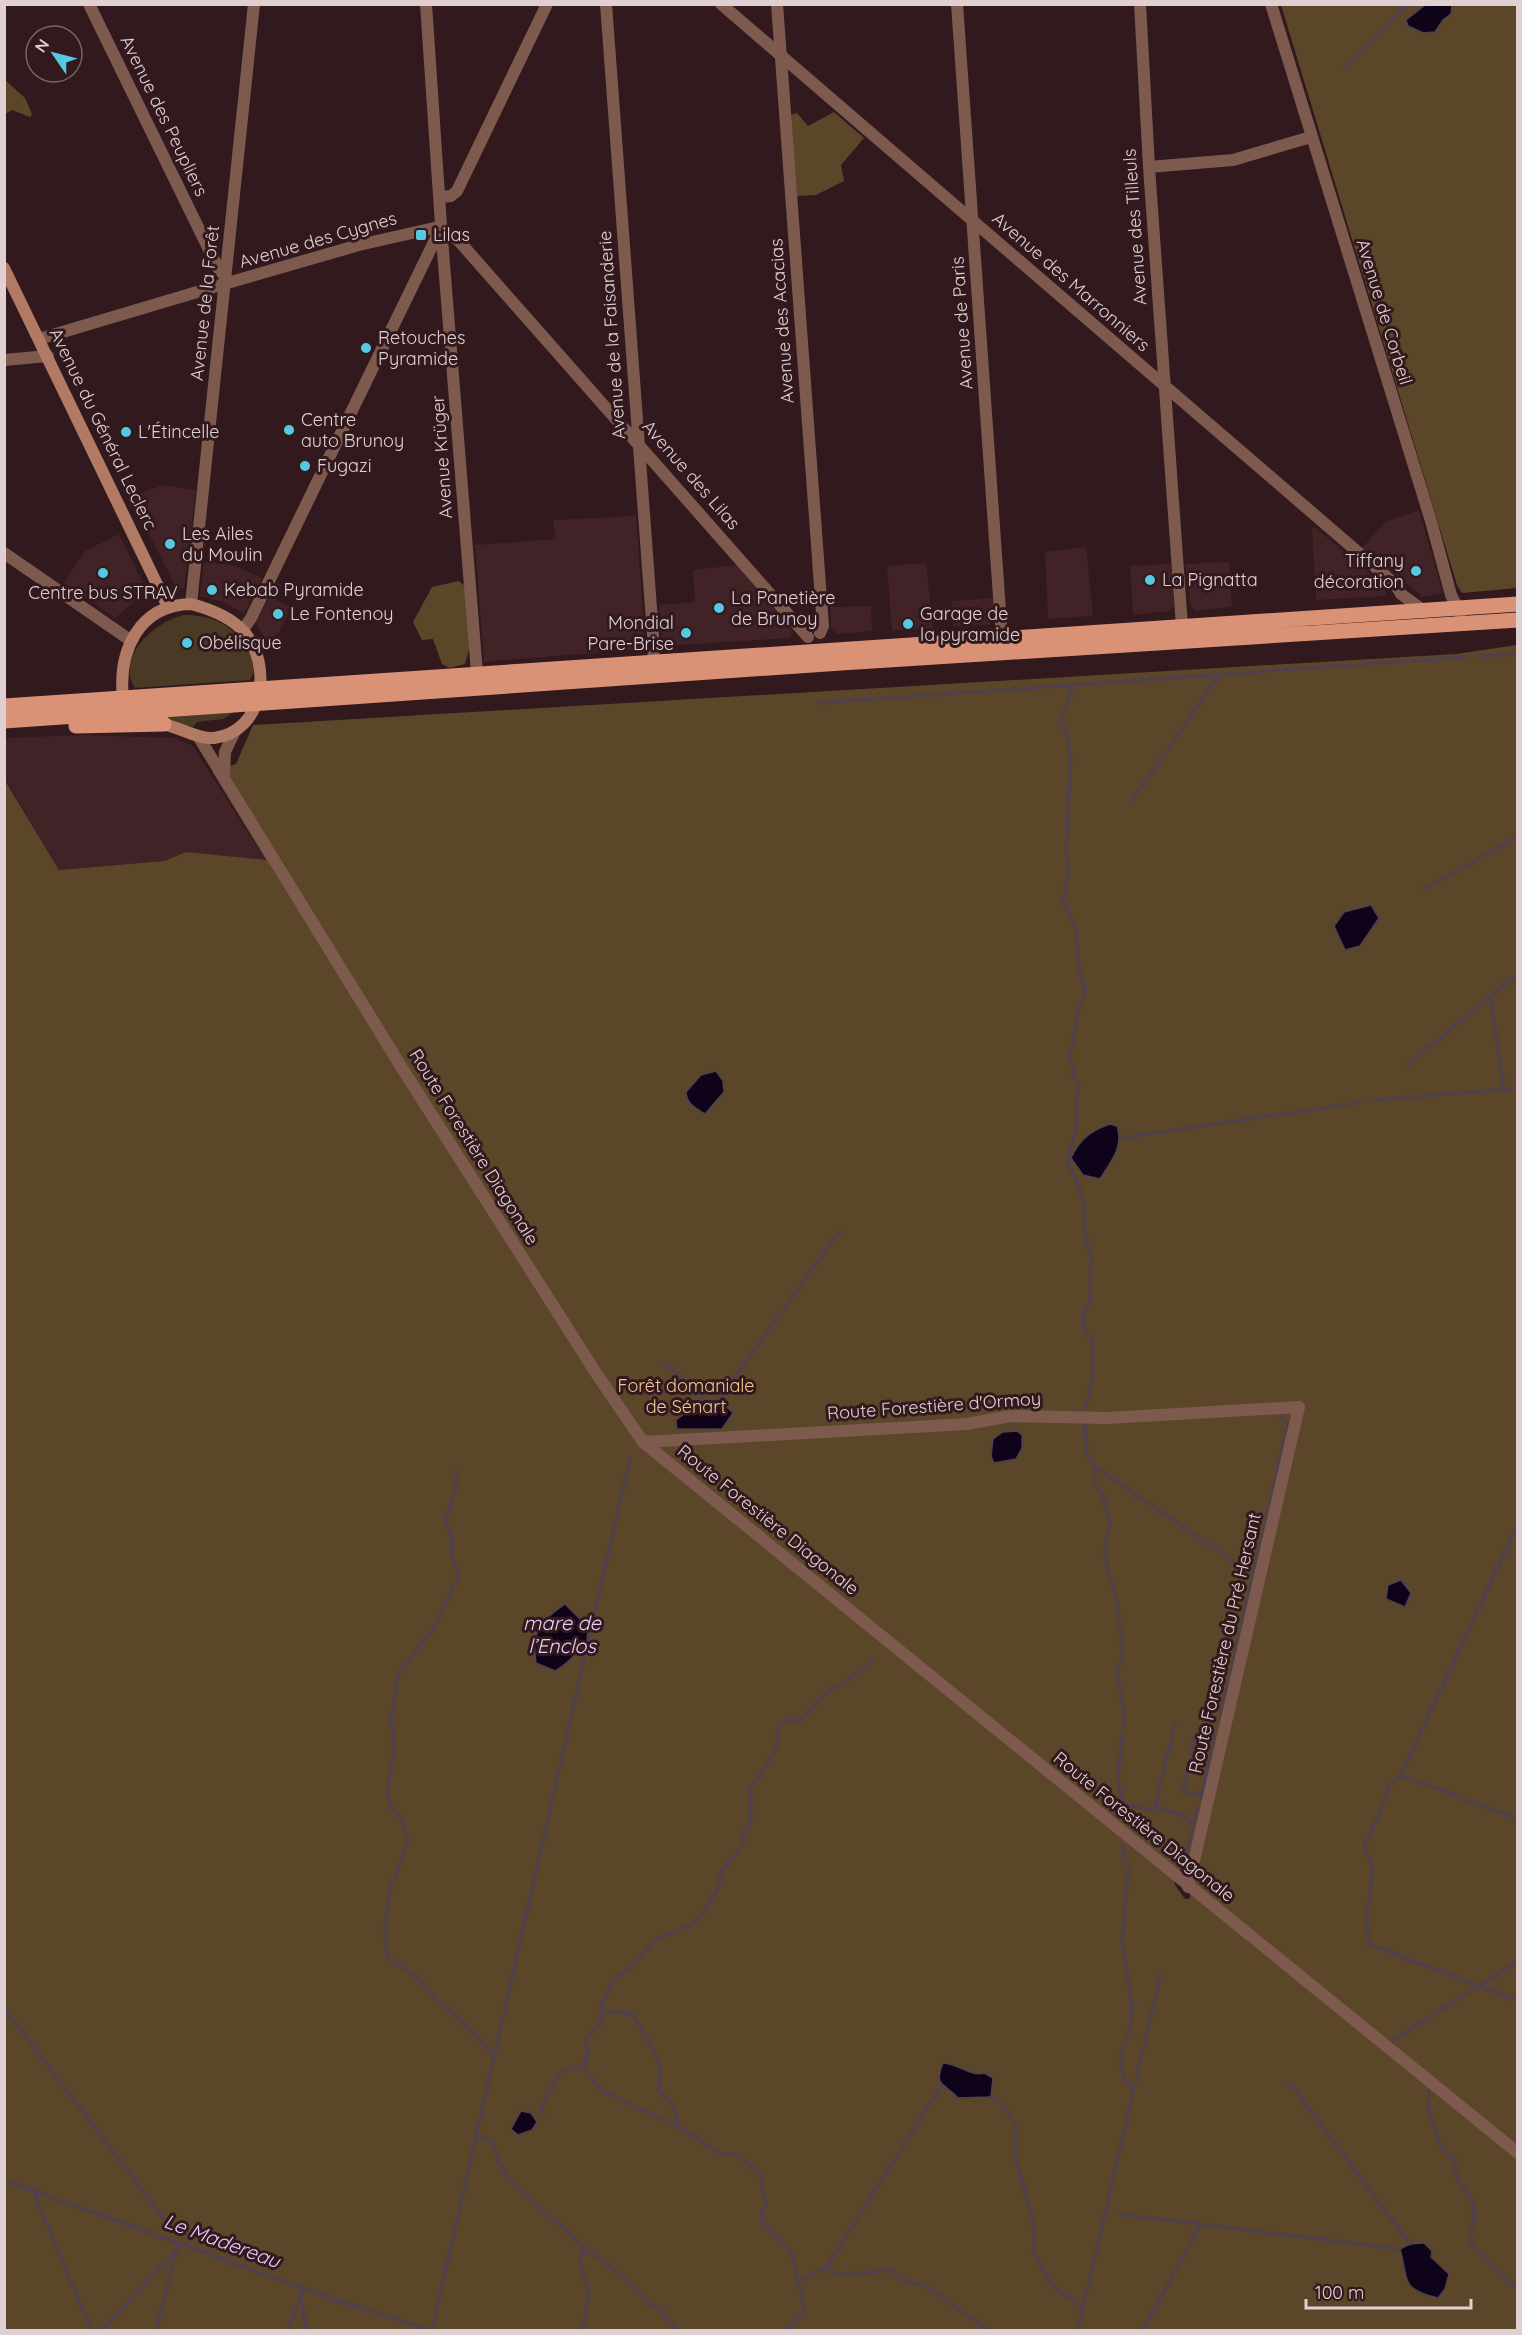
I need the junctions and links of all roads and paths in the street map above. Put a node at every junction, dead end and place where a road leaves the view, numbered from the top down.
1 (89, 4) edge
2 (254, 4) edge
3 (426, 4) edge
4 (547, 4) edge
5 (606, 4) edge
6 (721, 4) edge
7 (777, 4) edge
8 (957, 4) edge
9 (1140, 4) edge
10 (1271, 4) edge
11 (781, 56) junction
12 (1311, 137) junction
13 (1149, 167) junction
14 (441, 197) junction
15 (974, 222) junction
16 (440, 232) junction
17 (4, 268) edge
18 (224, 280) junction
19 (39, 339) junction
20 (48, 356) junction
21 (4, 360) edge
22 (1165, 387) junction
23 (638, 442) junction
24 (4, 553) edge
25 (1397, 588) junction
26 (191, 604) junction
27 (1518, 604) edge
28 (168, 608) junction
29 (1456, 609) junction
30 (1424, 611) junction
31 (1390, 616) junction
32 (1518, 620) edge
33 (1473, 624) junction
34 (1182, 626) junction
35 (243, 630) junction
36 (1374, 630) junction
37 (814, 635) junction
38 (1002, 639) junction
39 (130, 640) junction
40 (831, 649) junction
41 (797, 652) junction
42 (653, 662) junction
43 (477, 674) junction
44 (259, 695) junction
45 (123, 698) junction
46 (4, 706) edge
47 (138, 712) junction
48 (54, 717) junction
49 (4, 721) edge
50 (164, 724) junction
51 (235, 731) junction
52 (198, 736) junction
53 (224, 774) junction
54 (1299, 1407) joint
55 (643, 1442) junction
56 (1188, 1887) junction
57 (1518, 2153) edge

1 - 18 street, Avenue des Peupliers
2 - 18 street, Avenue de la Forêt
3 - 14 street, Avenue Krüger
4 - 14 street
5 - 23 street, Avenue de la Faisanderie
6 - 11 street, Avenue des Marronniers
7 - 11 street, Avenue des Acacias
8 - 15 street, Avenue de Paris
9 - 13 street, Avenue des Tilleuls
10 - 12 street, Avenue de Corbeil
11 - 15 street, Avenue des Marronniers
11 - 37 street, Avenue des Acacias
12 - 13 street
12 - 29 street, Avenue de Corbeil
13 - 22 street, Avenue des Tilleuls
14 - 16 street, Avenue Krüger
15 - 22 street, Avenue des Marronniers
15 - 38 street, Avenue de Paris
16 - 18 street, Avenue des Cygnes
16 - 23 street, Avenue des Lilas
16 - 35 street
16 - 43 street, Avenue Krüger
17 - 19 main road, Avenue du Général Leclerc
18 - 19 street, Avenue des Cygnes
18 - 26 street, Avenue de la Forêt
19 - 20 main road, Avenue du Général Leclerc
20 - 21 street
20 - 28 main road, Avenue du Général Leclerc
22 - 25 street, Avenue des Marronniers
22 - 34 street, Avenue des Tilleuls
23 - 37 street, Avenue des Lilas
23 - 42 street, Avenue de la Faisanderie
24 - 39 street
25 - 30 street, Avenue des Marronniers
25 - 31 street
26 - 28 main road
26 - 35 main road
27 - 29 main road
28 - 39 main road
29 - 30 main road
29 - 33 street
30 - 31 main road
31 - 34 main road
31 - 36 street
32 - 33 main road
33 - 36 main road
34 - 38 main road
35 - 44 main road
36 - 44 main road
37 - 40 street, Avenue des Lilas
37 - 41 street
38 - 40 main road
39 - 45 main road
40 - 41 main road
41 - 42 main road
42 - 43 main road
43 - 44 main road
44 - 45 main road
44 - 47 main road
44 - 51 main road
45 - 46 main road
45 - 47 main road
47 - 48 main road
47 - 50 main road
48 - 49 main road
48 - 50 main road
50 - 52 main road
51 - 52 main road
51 - 53 street
52 - 53 street, Route Forestière Diagonale
53 - 55 street, Route Forestière Diagonale
54 - 55 street, Route Forestière d'Ormoy
54 - 56 street, Route Forestière du Pré Hersant
55 - 56 street, Route Forestière Diagonale
56 - 57 street, Route Forestière Diagonale

